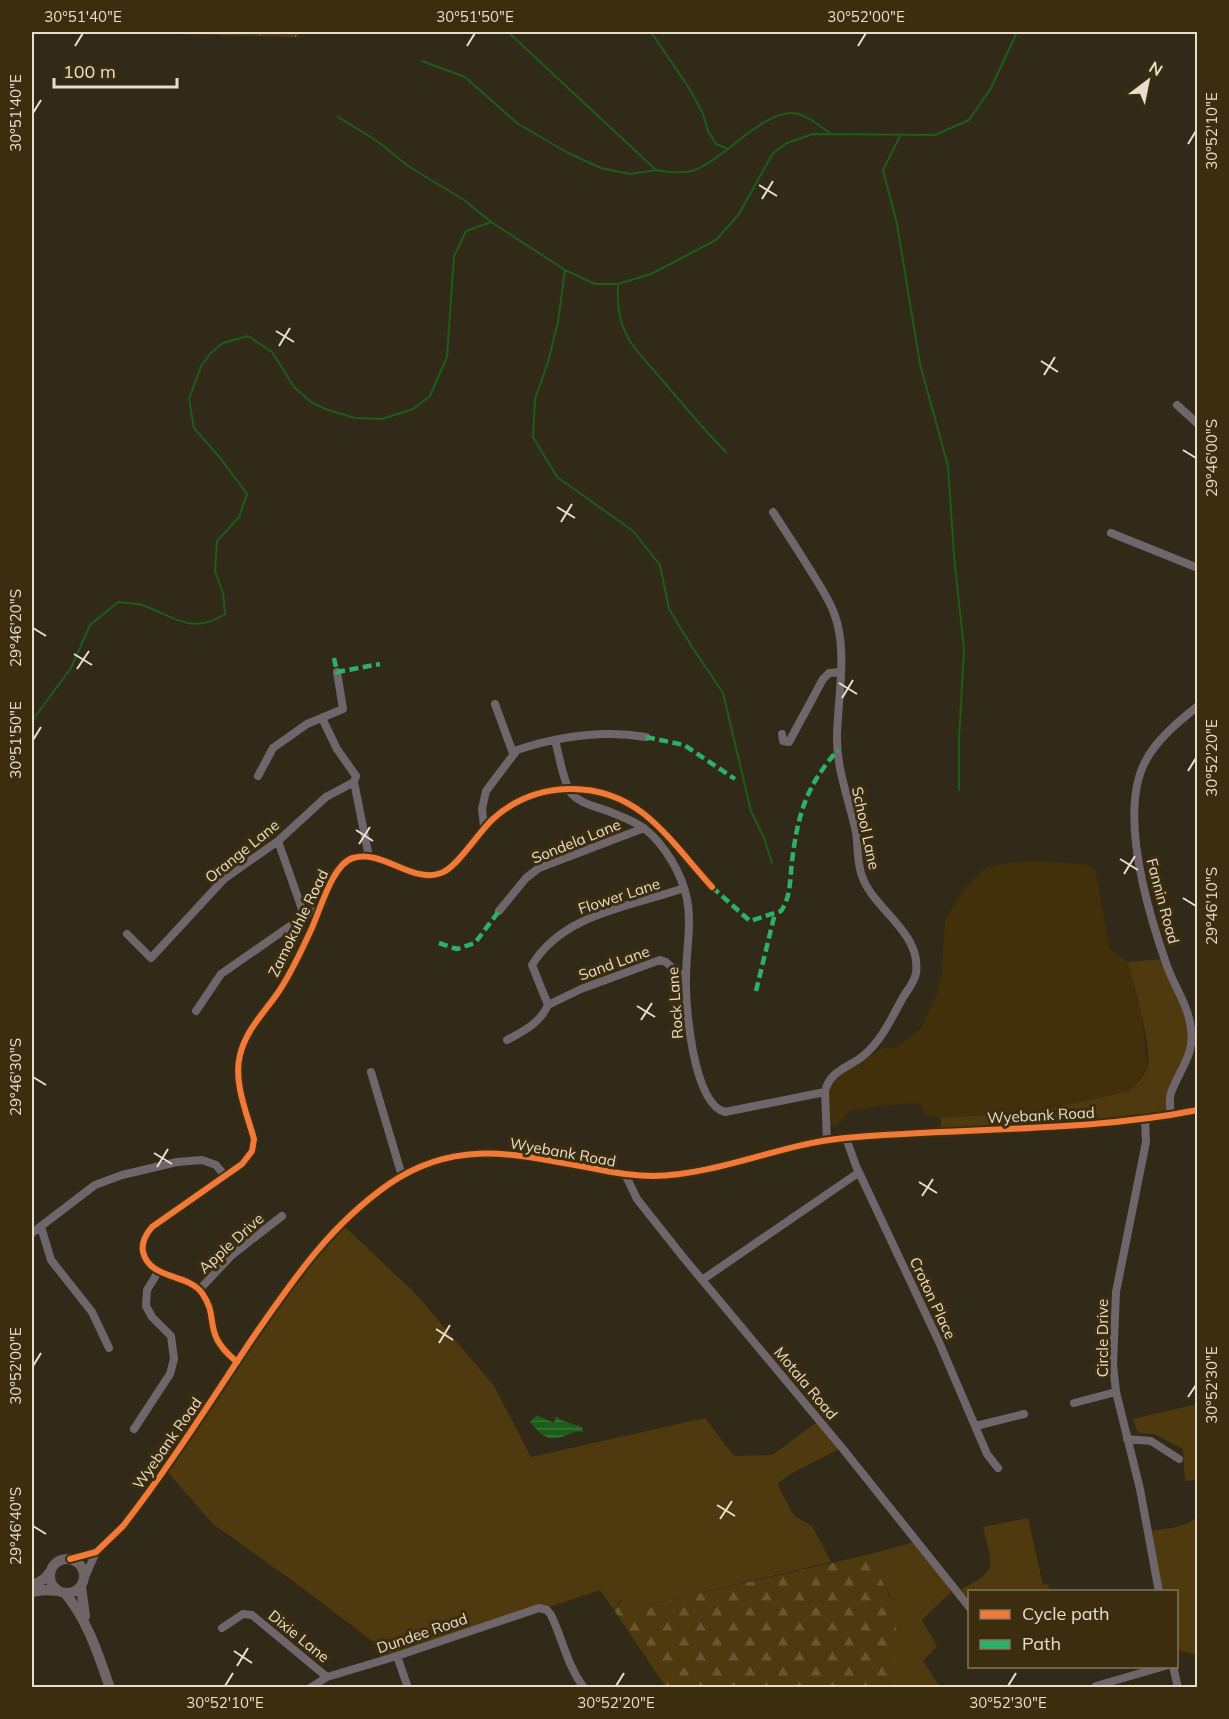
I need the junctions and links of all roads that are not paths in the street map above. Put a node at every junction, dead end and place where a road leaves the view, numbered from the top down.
1 (1177, 405) dead end
2 (1197, 424) edge
3 (773, 513) dead end
4 (1111, 533) dead end
5 (1197, 568) edge
6 (337, 672) dead end
7 (840, 672) junction
8 (495, 704) dead end
9 (1197, 706) edge
10 (322, 718) junction
11 (782, 734) dead end
12 (646, 737) dead end
13 (555, 740) junction
14 (513, 753) junction
15 (258, 776) dead end
16 (355, 779) junction
17 (569, 789) junction
18 (484, 826) junction
19 (644, 828) junction
20 (278, 841) junction
21 (369, 857) junction
22 (712, 887) dead end
23 (684, 888) junction
24 (323, 903) junction
25 (499, 911) dead end
26 (304, 915) junction
27 (127, 934) dead end
28 (686, 979) junction
29 (548, 1005) junction
30 (196, 1011) dead end
31 (1194, 1018) edge
32 (507, 1040) dead end
33 (371, 1072) dead end
34 (825, 1092) junction
35 (1197, 1110) edge
36 (1171, 1115) junction
37 (1145, 1119) junction
38 (846, 1138) junction
39 (827, 1141) junction
40 (858, 1173) junction
41 (625, 1174) junction
42 (225, 1176) junction
43 (402, 1176) junction
44 (282, 1216) dead end
45 (41, 1227) junction
46 (32, 1233) edge
47 (158, 1272) junction
48 (702, 1280) junction
49 (199, 1290) junction
50 (109, 1348) dead end
51 (237, 1362) junction
52 (1116, 1392) junction
53 (1074, 1403) dead end
54 (1024, 1414) dead end
55 (976, 1426) junction
56 (134, 1429) dead end
57 (1127, 1439) junction
58 (1179, 1459) dead end
59 (998, 1468) dead end
60 (96, 1551) junction
61 (70, 1559) junction
62 (50, 1572) junction
63 (83, 1582) junction
64 (32, 1586) edge
65 (1159, 1590) edge
66 (32, 1592) edge
67 (62, 1592) junction
68 (968, 1607) edge
69 (88, 1628) junction
70 (222, 1628) dead end
71 (398, 1656) junction
72 (1158, 1668) edge
73 (1173, 1668) edge
74 (327, 1677) junction
75 (1096, 1686) edge
76 (110, 1688) edge
77 (310, 1688) edge
78 (408, 1688) edge
79 (584, 1688) edge
80 (1178, 1688) edge

1 - 2 street
3 - 7 street, School Lane
4 - 5 street
6 - 10 street
7 - 11 street
7 - 34 street, School Lane
8 - 14 street
9 - 31 street, Fannin Road
10 - 15 street
10 - 16 street
12 - 13 street
13 - 14 street
13 - 17 street
14 - 18 street
16 - 20 street, Orange Lane
16 - 21 street
17 - 18 street
17 - 19 street, Rock Lane
17 - 22 street
18 - 21 street
19 - 23 street, Rock Lane
19 - 25 street, Sondela Lane
20 - 26 street
20 - 27 street, Orange Lane
21 - 24 street, Zamokuhle Road
23 - 28 street, Rock Lane
23 - 29 street, Flower Lane
24 - 26 street
24 - 42 street, Zamokuhle Road
26 - 30 street
28 - 29 street, Sand Lane
28 - 34 street, Rock Lane
29 - 32 street
31 - 36 street, Fannin Road
33 - 43 street
34 - 39 street
35 - 36 street, Wyebank Road
36 - 37 street, Wyebank Road
37 - 38 street, Wyebank Road
37 - 52 street, Circle Drive
38 - 39 street, Wyebank Road
38 - 40 street, Croton Place
39 - 41 street, Wyebank Road
40 - 48 street
40 - 55 street, Croton Place
41 - 43 street, Wyebank Road
41 - 48 street, Motala Road
42 - 45 street
42 - 47 street, Zamokuhle Road
43 - 51 street, Wyebank Road
44 - 49 street, Apple Drive
45 - 46 street
45 - 50 street
47 - 49 street
47 - 56 street
48 - 68 street, Motala Road
49 - 51 street
51 - 60 street, Wyebank Road
52 - 53 street
52 - 57 street, Circle Drive
54 - 55 street
55 - 59 street, Croton Place
57 - 58 street
57 - 65 street, Circle Drive
60 - 61 street, Wyebank Road
60 - 63 street, Wyebank Road
61 - 62 main road
61 - 63 main road
62 - 64 main road
62 - 67 main road
63 - 67 main road
63 - 69 main road
66 - 67 main road
67 - 69 main road
69 - 76 main road
70 - 74 street, Dixie Lane
71 - 74 street, Dundee Road
71 - 78 street
71 - 79 street, Dundee Road
72 - 75 street
73 - 80 street
74 - 77 street, Dundee Road

